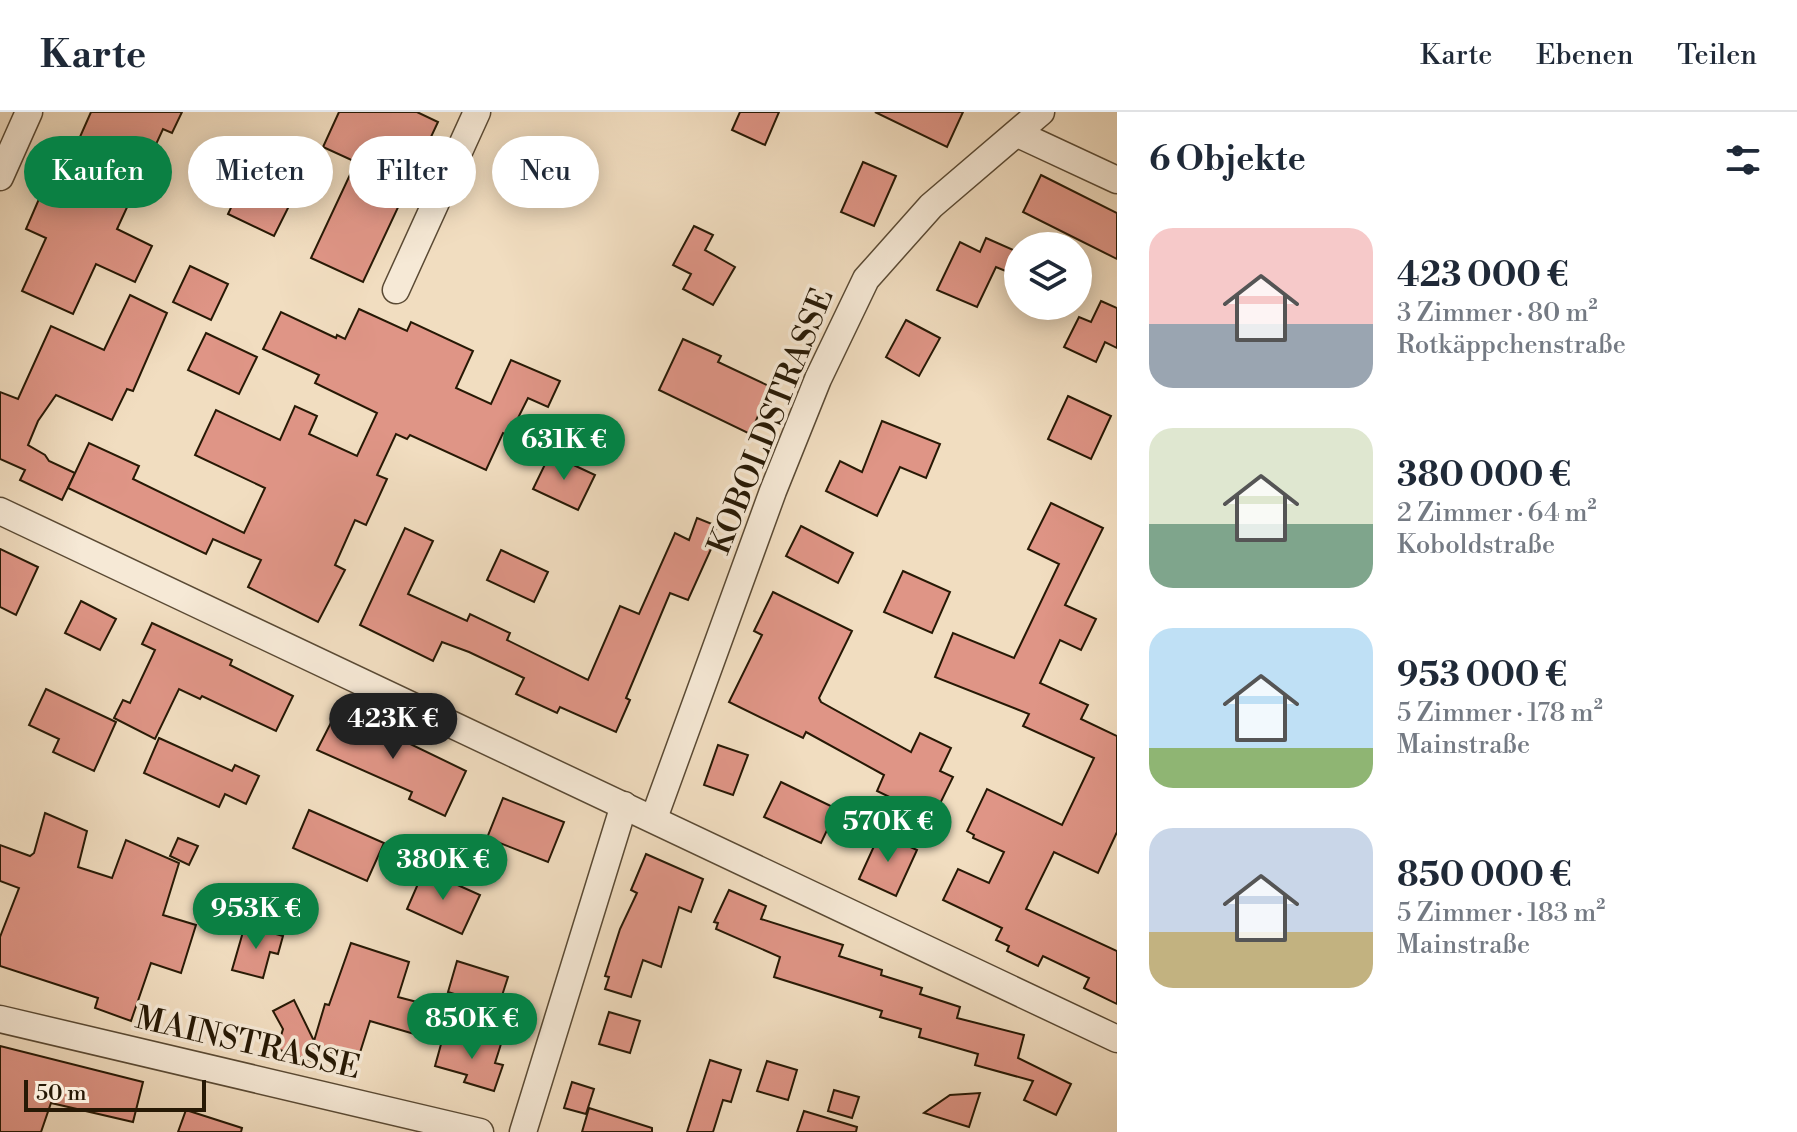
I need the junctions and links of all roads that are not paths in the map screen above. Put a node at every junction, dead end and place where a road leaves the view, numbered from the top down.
1 (29, 112) edge
2 (477, 112) edge
3 (1041, 112) edge
4 (1018, 134) junction
5 (0, 177) edge
6 (1117, 180) edge
7 (396, 290) dead end
8 (0, 511) edge
9 (624, 805) junction
10 (654, 818) junction
11 (0, 1019) edge
12 (1117, 1039) edge
13 (480, 1132) edge
14 (523, 1132) edge

1 - 5 street
2 - 7 street
3 - 4 street, KOBOLDSTRASSE
4 - 6 street
4 - 10 street, KOBOLDSTRASSE
8 - 9 street
9 - 10 street
9 - 14 street
10 - 12 street
11 - 13 street, MAINSTRASSE

